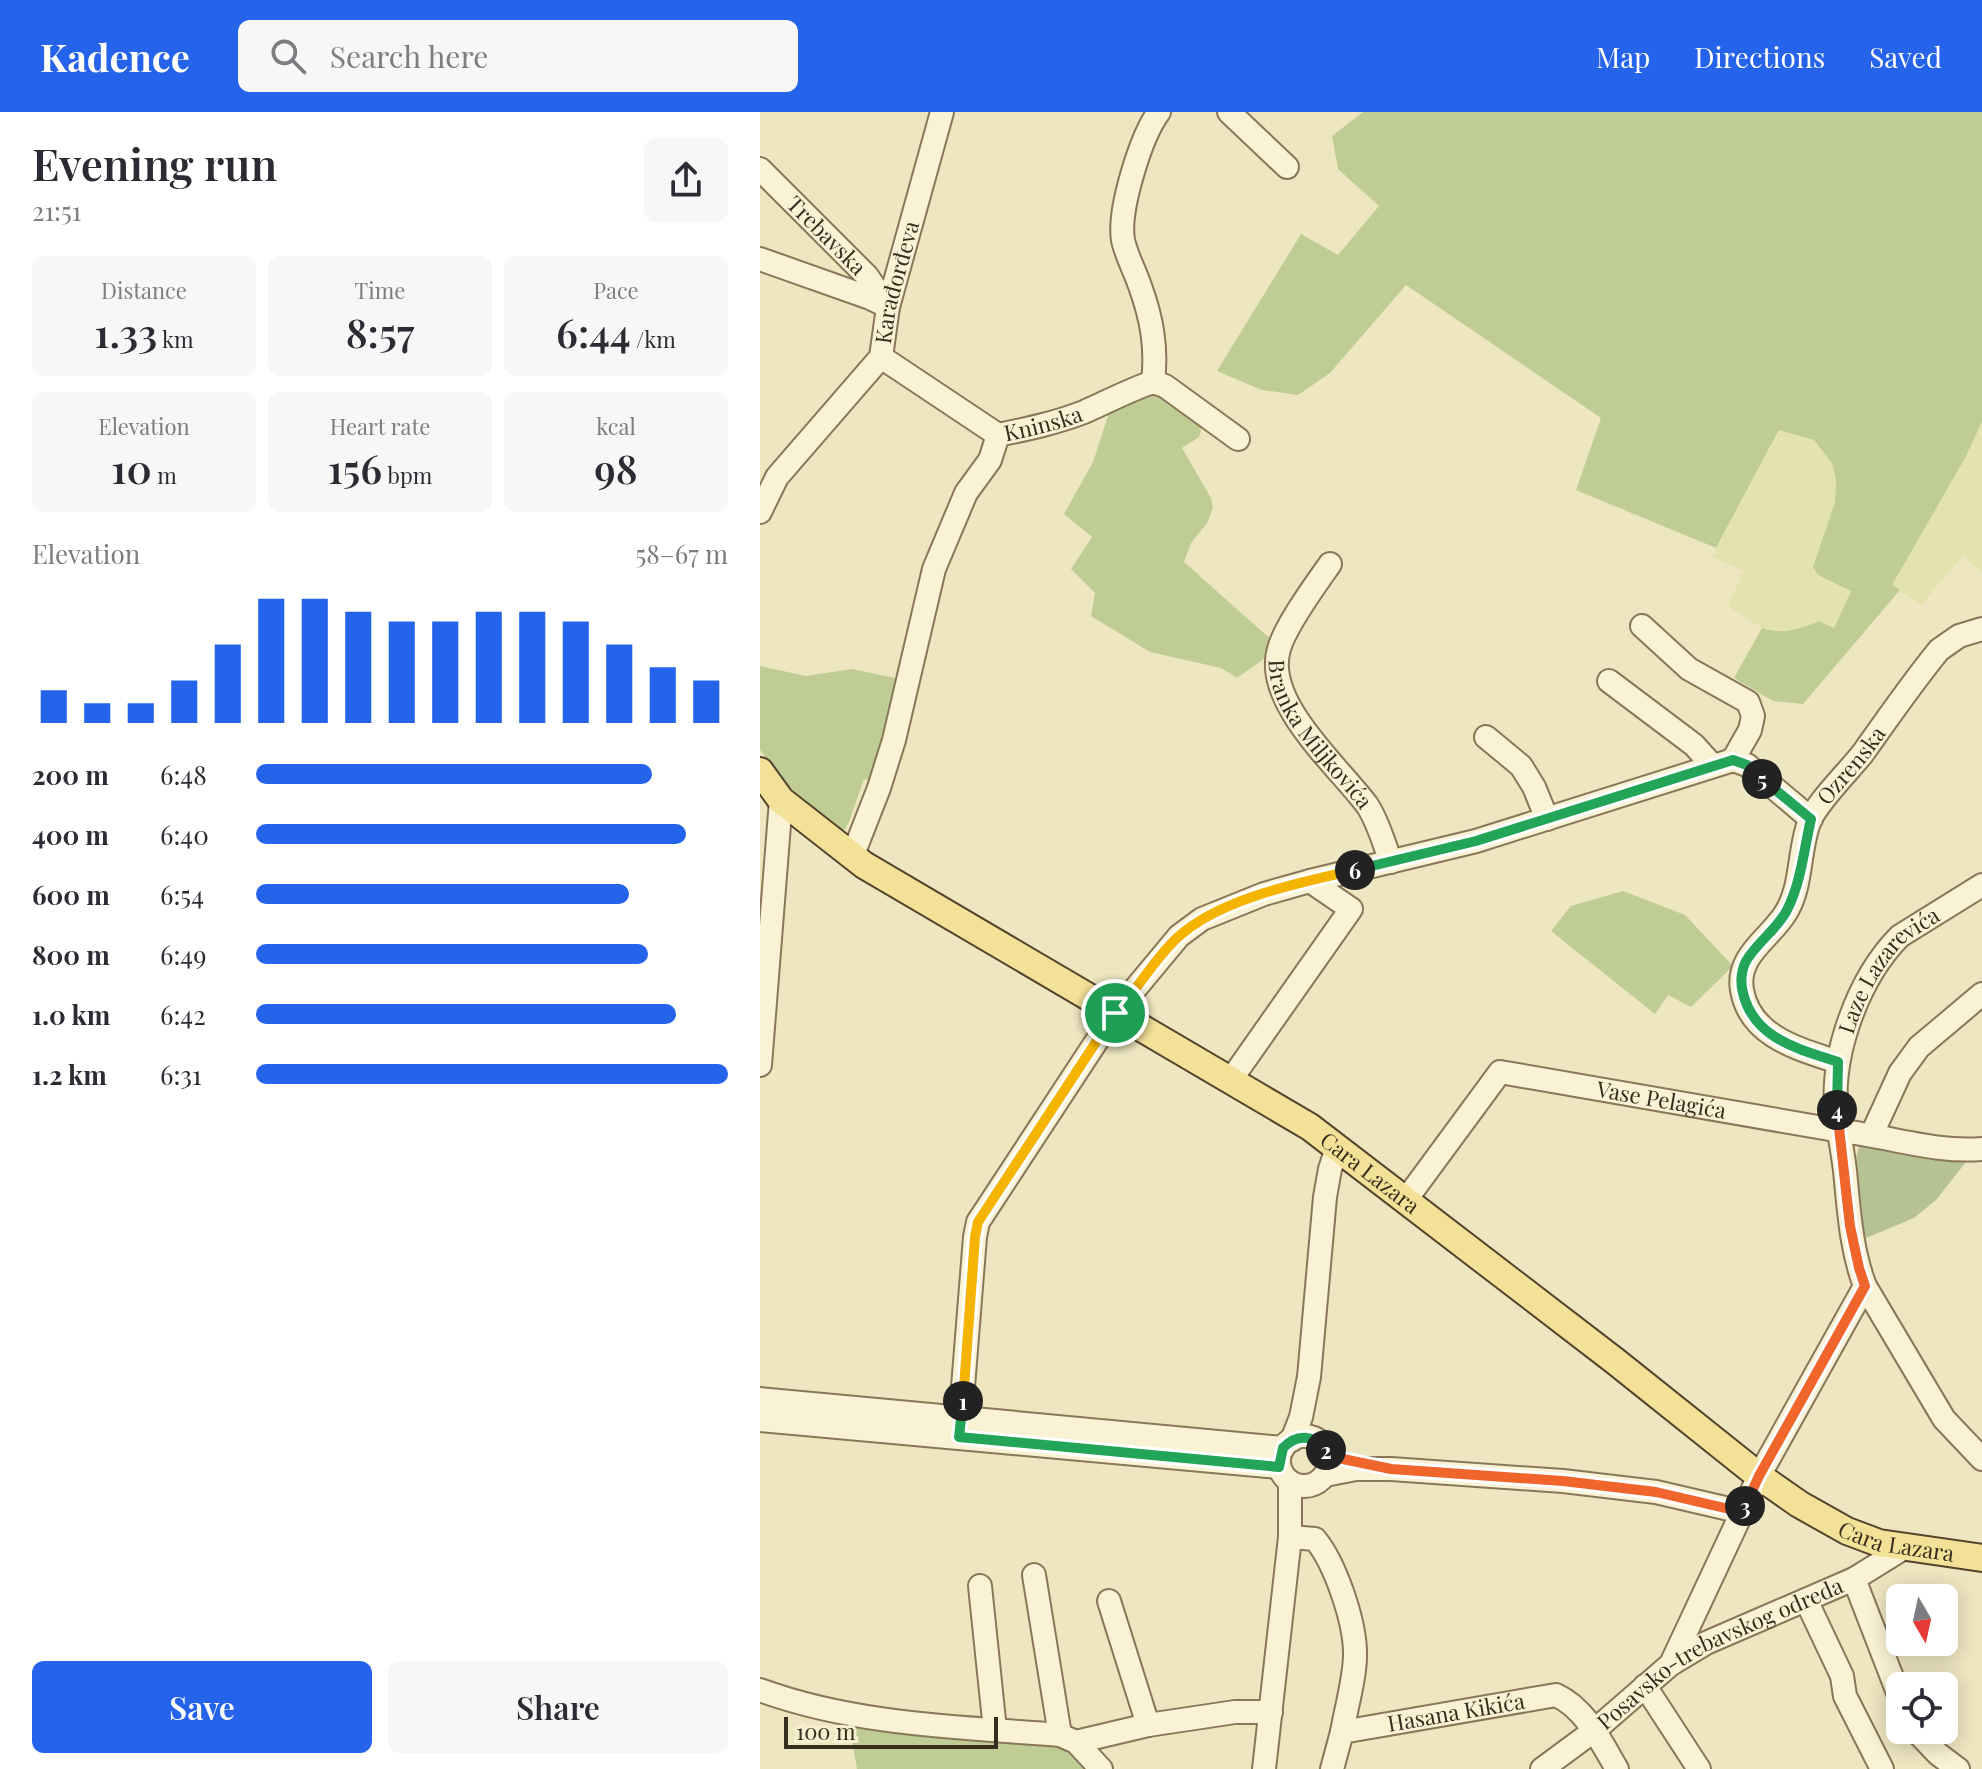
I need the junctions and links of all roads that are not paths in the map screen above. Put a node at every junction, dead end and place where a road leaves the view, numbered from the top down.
1 (942, 112) edge
2 (1159, 112) edge
3 (1229, 112) edge
4 (1287, 167) dead end
5 (760, 169) edge
6 (760, 259) edge
7 (888, 307) junction
8 (881, 357) junction
9 (1153, 382) junction
10 (998, 435) junction
11 (1238, 439) dead end
12 (760, 510) edge
13 (1330, 564) dead end
14 (1642, 626) dead end
15 (1982, 629) edge
16 (1609, 681) dead end
17 (1486, 737) dead end
18 (1722, 762) junction
19 (769, 790) edge
20 (1547, 819) junction
21 (1811, 819) junction
22 (852, 857) junction
23 (1391, 862) junction
24 (1310, 881) junction
25 (1982, 885) edge
26 (1982, 994) edge
27 (1115, 1013) junction
28 (1838, 1062) junction
29 (760, 1065) edge
30 (1230, 1081) junction
31 (1841, 1131) junction
32 (1872, 1134) junction
33 (1337, 1148) junction
34 (1982, 1149) edge
35 (1405, 1201) junction
36 (1865, 1286) junction
37 (1309, 1377) junction
38 (760, 1399) edge
39 (760, 1420) edge
40 (961, 1427) junction
41 (1321, 1445) junction
42 (1982, 1459) edge
43 (1296, 1466) junction
44 (1391, 1469) junction
45 (1759, 1476) junction
46 (1742, 1512) junction
47 (1290, 1537) junction
48 (1904, 1548) junction
49 (1982, 1558) edge
50 (1034, 1575) dead end
51 (1854, 1579) junction
52 (980, 1586) dead end
53 (1806, 1600) junction
54 (1109, 1601) dead end
55 (1671, 1664) junction
56 (1890, 1672) edge
57 (1645, 1686) junction
58 (760, 1690) edge
59 (1271, 1712) junction
60 (1148, 1725) junction
61 (995, 1730) junction
62 (1595, 1730) junction
63 (1342, 1732) junction
64 (1068, 1738) junction
65 (1928, 1744) edge
66 (1101, 1769) edge
67 (1264, 1769) edge
68 (1332, 1769) edge
69 (1542, 1769) edge
70 (1617, 1769) edge
71 (1699, 1769) edge
72 (1882, 1769) edge
73 (1958, 1769) edge

1 - 7 street, Karađorđeva
2 - 9 street
3 - 4 street
5 - 7 street, Trebavska
6 - 7 street
7 - 8 street, Karađorđeva
8 - 10 street
8 - 12 street, Karađorđeva
9 - 10 street, Kninska
9 - 11 street
10 - 22 street, Kninska
13 - 23 street, Branka Miljkovića
14 - 18 street
15 - 21 street, Ozrenska
16 - 18 street
17 - 20 street
18 - 20 street
18 - 21 street
19 - 22 main road, Cara Lazara
19 - 29 street
20 - 23 street
21 - 28 street, Ozrenska
22 - 27 main road, Cara Lazara
23 - 24 street
24 - 27 street
24 - 30 street
25 - 28 street, Laze Lazarevića
26 - 32 street
27 - 30 main road, Cara Lazara
27 - 40 street
28 - 31 street, Laze Lazarevića
30 - 33 main road, Cara Lazara
31 - 32 street, Vase Pelagića
31 - 35 street, Vase Pelagića
31 - 36 street, Laze Lazarevića
32 - 34 street, Vase Pelagića
33 - 35 main road, Cara Lazara
33 - 37 street
35 - 45 main road, Cara Lazara
36 - 42 street, Laze Lazarevića
36 - 45 street
37 - 41 street
37 - 43 street
38 - 40 street
39 - 40 street
40 - 43 street
41 - 43 street
41 - 43 street
41 - 44 street
43 - 44 street
43 - 47 street
44 - 46 street
45 - 46 street
45 - 48 main road, Cara Lazara
46 - 55 street
47 - 59 street
47 - 63 street
48 - 49 main road, Cara Lazara
48 - 51 street, Posavsko-trebavskog odreda
50 - 64 street
51 - 53 street, Posavsko-trebavskog odreda
51 - 56 street
52 - 61 street
53 - 55 street, Posavsko-trebavskog odreda
53 - 72 street
54 - 60 street
55 - 57 street, Posavsko-trebavskog odreda
57 - 62 street, Posavsko-trebavskog odreda
57 - 71 street
58 - 61 street
59 - 60 street
59 - 67 street
60 - 64 street
61 - 64 street
62 - 63 street, Hasana Kikića
62 - 69 street, Posavsko-trebavskog odreda
62 - 70 street
63 - 68 street
64 - 66 street
65 - 73 street

